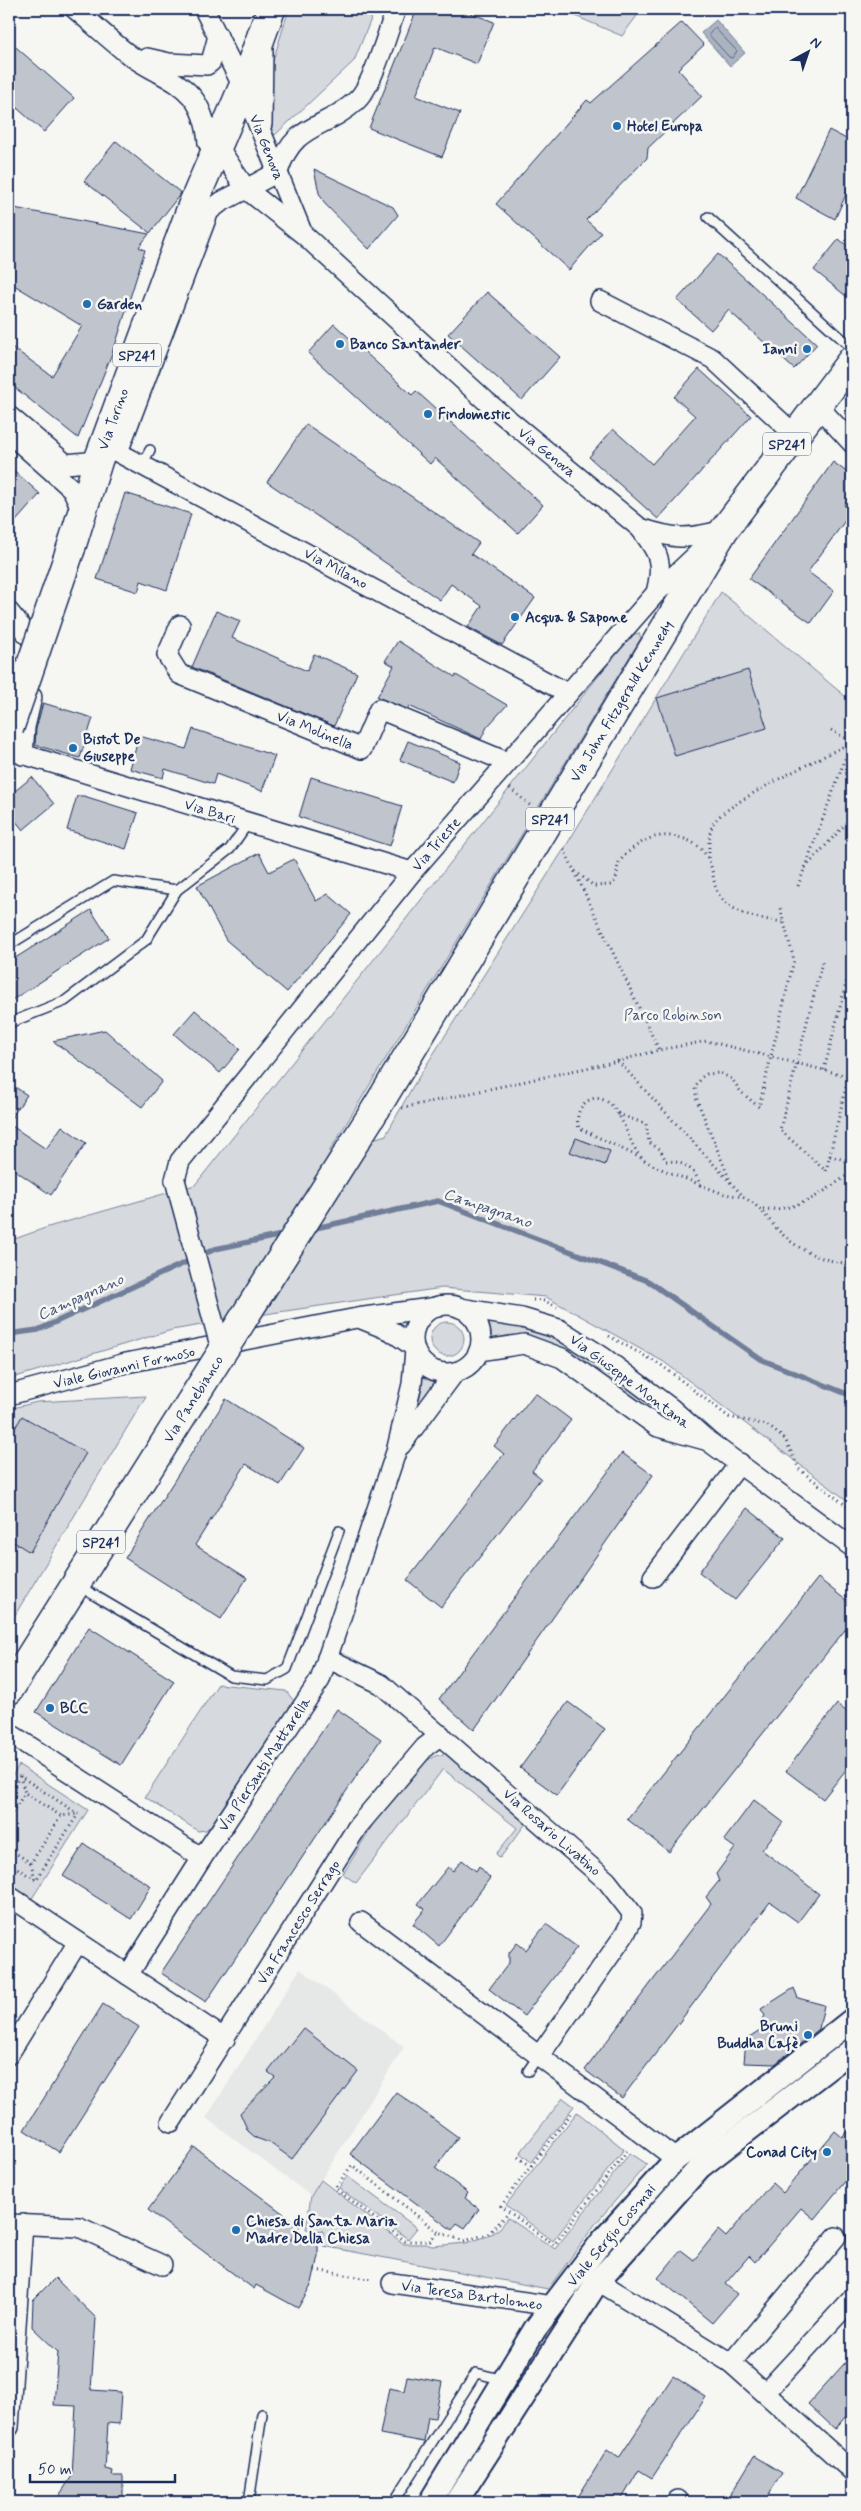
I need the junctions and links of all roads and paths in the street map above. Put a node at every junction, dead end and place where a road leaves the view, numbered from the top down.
1 (75, 9) edge
2 (204, 9) edge
3 (396, 9) edge
4 (268, 18) edge
5 (218, 36) junction
6 (129, 54) junction
7 (243, 88) junction
8 (262, 132) junction
9 (211, 147) junction
10 (278, 172) junction
11 (246, 189) junction
12 (708, 217) dead end
13 (303, 234) junction
14 (600, 301) dead end
15 (852, 348) edge
16 (852, 360) edge
17 (817, 405) junction
18 (9, 416) edge
19 (9, 433) edge
20 (795, 434) junction
21 (852, 443) edge
22 (107, 453) junction
23 (82, 510) junction
24 (640, 528) junction
25 (724, 530) junction
26 (656, 593) junction
27 (9, 612) edge
28 (180, 625) dead end
29 (567, 693) junction
30 (9, 729) edge
31 (832, 730) dead end
32 (852, 742) edge
33 (16, 753) edge
34 (507, 762) junction
35 (510, 788) dead end
36 (536, 810) dead end
37 (852, 817) edge
38 (248, 823) junction
39 (564, 849) dead end
40 (709, 860) junction
41 (804, 869) junction
42 (575, 871) junction
43 (412, 872) junction
44 (798, 886) dead end
45 (177, 890) junction
46 (780, 908) dead end
47 (783, 922) junction
48 (9, 945) edge
49 (822, 962) dead end
50 (849, 972) dead end
51 (9, 1023) edge
52 (659, 1050) junction
53 (772, 1057) junction
54 (618, 1062) junction
55 (852, 1062) edge
56 (797, 1063) junction
57 (824, 1070) junction
58 (850, 1077) edge
59 (389, 1108) junction
60 (618, 1114) junction
61 (830, 1156) junction
62 (643, 1158) junction
63 (852, 1162) edge
64 (852, 1172) edge
65 (731, 1183) junction
66 (700, 1185) junction
67 (744, 1197) junction
68 (762, 1209) junction
69 (852, 1264) edge
70 (438, 1306) junction
71 (460, 1308) junction
72 (357, 1318) junction
73 (415, 1349) junction
74 (479, 1351) junction
75 (222, 1354) junction
76 (455, 1372) junction
77 (9, 1395) edge
78 (708, 1442) junction
79 (396, 1452) junction
80 (740, 1463) junction
81 (339, 1531) dead end
82 (852, 1547) edge
83 (653, 1577) dead end
84 (75, 1584) junction
85 (327, 1658) junction
86 (9, 1690) edge
87 (9, 1733) edge
88 (441, 1736) junction
89 (20, 1776) junction
90 (25, 1792) junction
91 (9, 1794) edge
92 (78, 1814) junction
93 (61, 1816) junction
94 (9, 1817) edge
95 (9, 1849) edge
96 (202, 1858) junction
97 (9, 1863) edge
98 (31, 1863) junction
99 (36, 1880) junction
100 (9, 1896) edge
101 (361, 1922) dead end
102 (78, 1942) junction
103 (128, 1975) junction
104 (852, 2020) edge
105 (225, 2039) junction
106 (852, 2050) edge
107 (9, 2054) edge
108 (540, 2055) junction
109 (528, 2071) dead end
110 (572, 2111) dead end
111 (171, 2122) dead end
112 (627, 2151) dead end
113 (518, 2156) dead end
114 (676, 2159) junction
115 (531, 2166) junction
116 (509, 2212) junction
117 (16, 2224) edge
118 (438, 2232) junction
119 (836, 2238) dead end
120 (162, 2265) dead end
121 (315, 2270) dead end
122 (598, 2281) junction
123 (392, 2283) joint
124 (852, 2299) edge
125 (553, 2306) junction
126 (731, 2363) junction
127 (504, 2380) junction
128 (765, 2394) junction
129 (262, 2414) dead end
130 (9, 2427) edge
131 (852, 2472) edge
132 (249, 2502) edge
133 (394, 2502) edge
134 (430, 2502) edge
135 (456, 2502) edge

1 - 6 street
2 - 5 street, Via Genova
3 - 10 street
4 - 7 main road, SP241
4 - 8 street
5 - 6 street
5 - 7 street, Via Genova
6 - 9 street
7 - 8 street, Via Genova
7 - 9 main road, Via Torino / SP241
8 - 10 street, Via Genova
9 - 11 street, Via Genova
9 - 22 main road, Via Torino / SP241
10 - 11 street
10 - 13 street, Via Genova
11 - 13 street, Via Genova
11 - 22 street
12 - 15 lane
13 - 24 street, Via Genova
14 - 20 street
16 - 17 main road, Via John Fitzgerald Kennedy / SP241
17 - 20 main road, Via John Fitzgerald Kennedy / SP241
17 - 21 street
18 - 22 street
19 - 23 street
20 - 25 main road, Via John Fitzgerald Kennedy / SP241
22 - 23 main road, Via Torino / SP241
22 - 29 street, Via Milano
23 - 30 main road, Via Torino / SP241, bridge
24 - 25 street, Via Genova
24 - 26 street
25 - 26 street, Via Trieste
25 - 59 main road, Via John Fitzgerald Kennedy / SP241
26 - 29 street, Via Trieste
27 - 33 street
28 - 34 street, Via Molinella
29 - 34 street, Via Trieste
31 - 32 path
32 - 40 path
32 - 41 path
33 - 38 street, Via Bari
34 - 43 street, Via Trieste
35 - 36 path
37 - 41 path
38 - 43 street, Via Bari
38 - 45 lane
39 - 42 path
40 - 42 path
40 - 47 path
41 - 44 path
42 - 52 path
43 - 75 street, Via Trieste, bridge
45 - 48 lane
45 - 51 lane
46 - 47 path
47 - 53 path
49 - 56 path
50 - 57 path
52 - 53 path
52 - 54 path
53 - 56 path
53 - 65 path
54 - 59 path
54 - 65 path
55 - 58 path
56 - 57 path
56 - 61 path
57 - 58 path
58 - 61 path
59 - 75 main road, Via Panebianco / SP241, bridge
60 - 62 path
60 - 62 path
60 - 66 path
61 - 63 path
62 - 66 path
64 - 68 path
65 - 67 path
66 - 67 path
67 - 68 path
68 - 69 path
70 - 71 street
70 - 72 street, Viale Giovanni Formoso
70 - 73 street
71 - 74 street
71 - 78 street, Via Giuseppe Montana
72 - 73 street
72 - 77 street, Viale Giovanni Formoso
73 - 76 street
73 - 79 street, Via Piersanti Mattarella
74 - 76 street
74 - 78 street, Via Giuseppe Montana
75 - 84 main road, Via Panebianco / SP241, bridge
76 - 79 street, Via Piersanti Mattarella
78 - 80 street, Via Giuseppe Montana
79 - 85 street, Via Piersanti Mattarella
80 - 82 street, Via Giuseppe Montana
80 - 83 street
81 - 84 lane
84 - 86 main road, Via Panebianco / SP241
85 - 88 street, Via Rosario Livatino
85 - 96 street, Via Piersanti Mattarella
87 - 96 street
88 - 105 street, Via Francesco Serrago
88 - 108 street, Via Rosario Livatino
89 - 90 path
89 - 91 path
89 - 92 path
90 - 93 path
90 - 94 path
92 - 93 path
92 - 99 path
93 - 98 path
95 - 98 path
96 - 103 street, Via Piersanti Mattarella
97 - 99 path
98 - 99 path
100 - 102 street
101 - 108 street
102 - 103 street
102 - 107 street
103 - 105 street
104 - 114 street, Viale Sergio Cosmai
105 - 111 street, Via Francesco Serrago
106 - 122 street, Viale Sergio Cosmai
108 - 109 lane
108 - 114 street
110 - 115 path
112 - 116 path
113 - 115 path
114 - 125 street, Viale Sergio Cosmai
115 - 116 path
116 - 118 path
117 - 120 street
117 - 130 street
118 - 118 path
119 - 126 street
121 - 123 path
122 - 126 street
122 - 135 street, Viale Sergio Cosmai
123 - 125 street, Via Teresa Bartolomeo
124 - 128 street
125 - 127 street, Viale Sergio Cosmai
126 - 128 street
127 - 133 lane
127 - 134 street, Viale Sergio Cosmai
128 - 131 street
129 - 132 lane

